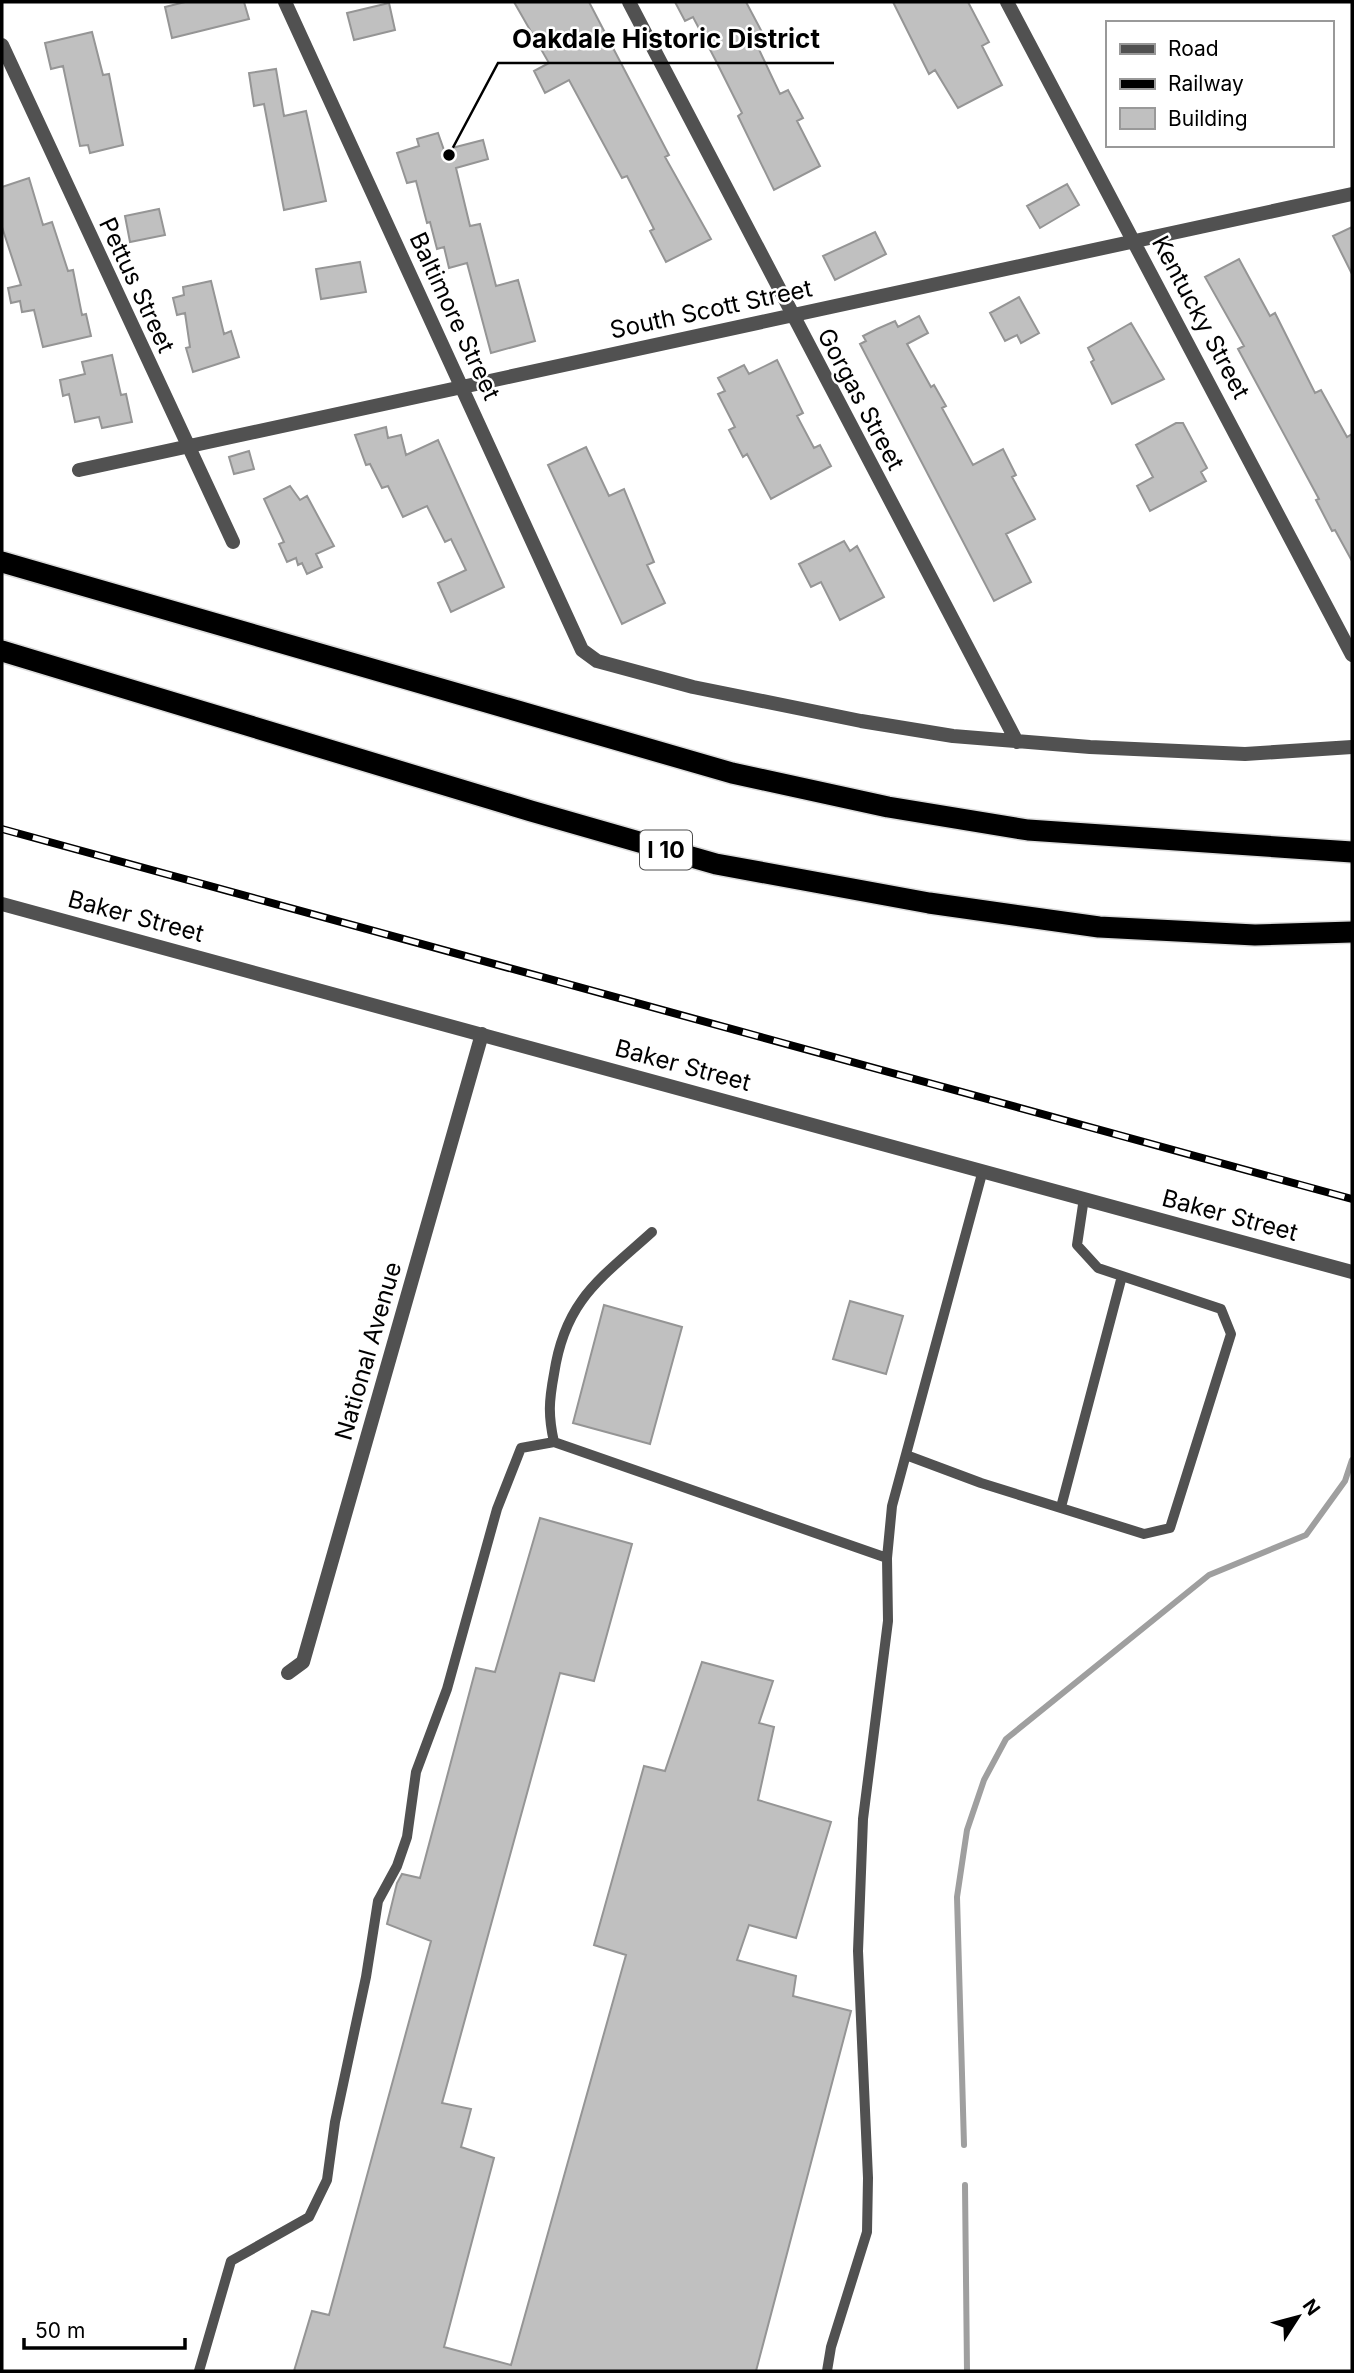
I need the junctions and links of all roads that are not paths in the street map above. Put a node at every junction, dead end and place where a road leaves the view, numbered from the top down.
1 (285, 2) edge
2 (629, 2) edge
3 (1007, 2) edge
4 (2, 46) edge
5 (1352, 194) edge
6 (1136, 242) junction
7 (791, 315) junction
8 (462, 385) junction
9 (186, 445) junction
10 (79, 471) dead end
11 (233, 542) dead end
12 (2, 562) edge
13 (2, 651) edge
14 (1352, 655) edge
15 (1017, 742) junction
16 (1352, 747) edge
17 (1352, 852) edge
18 (2, 904) edge
19 (1352, 932) edge
20 (482, 1034) junction
21 (983, 1170) junction
22 (1084, 1198) junction
23 (652, 1232) dead end
24 (1352, 1272) edge
25 (1122, 1276) junction
26 (554, 1442) junction
27 (906, 1455) junction
28 (1061, 1507) junction
29 (887, 1558) junction
30 (288, 1673) dead end
31 (199, 2371) edge
32 (827, 2371) edge

1 - 8 street, Baltimore Street
2 - 7 street, Gorgas Street
3 - 6 street, Kentucky Street
4 - 9 street, Pettus Street
5 - 6 street, South Scott Street
6 - 7 street, South Scott Street
6 - 14 street, Kentucky Street
7 - 8 street, South Scott Street
7 - 15 street, Gorgas Street
8 - 9 street, South Scott Street
8 - 15 street, Baltimore Street
9 - 10 street, South Scott Street
9 - 11 street, Pettus Street
12 - 17 highway
13 - 19 highway, I 10
15 - 16 street
18 - 20 street, Baker Street
20 - 21 street, Baker Street
20 - 30 street, National Avenue
21 - 22 street, Baker Street
21 - 27 lane
22 - 24 street, Baker Street
22 - 25 lane
23 - 26 lane
25 - 28 lane
25 - 28 lane
26 - 29 lane
26 - 31 lane
27 - 28 lane
27 - 29 lane
29 - 32 lane

